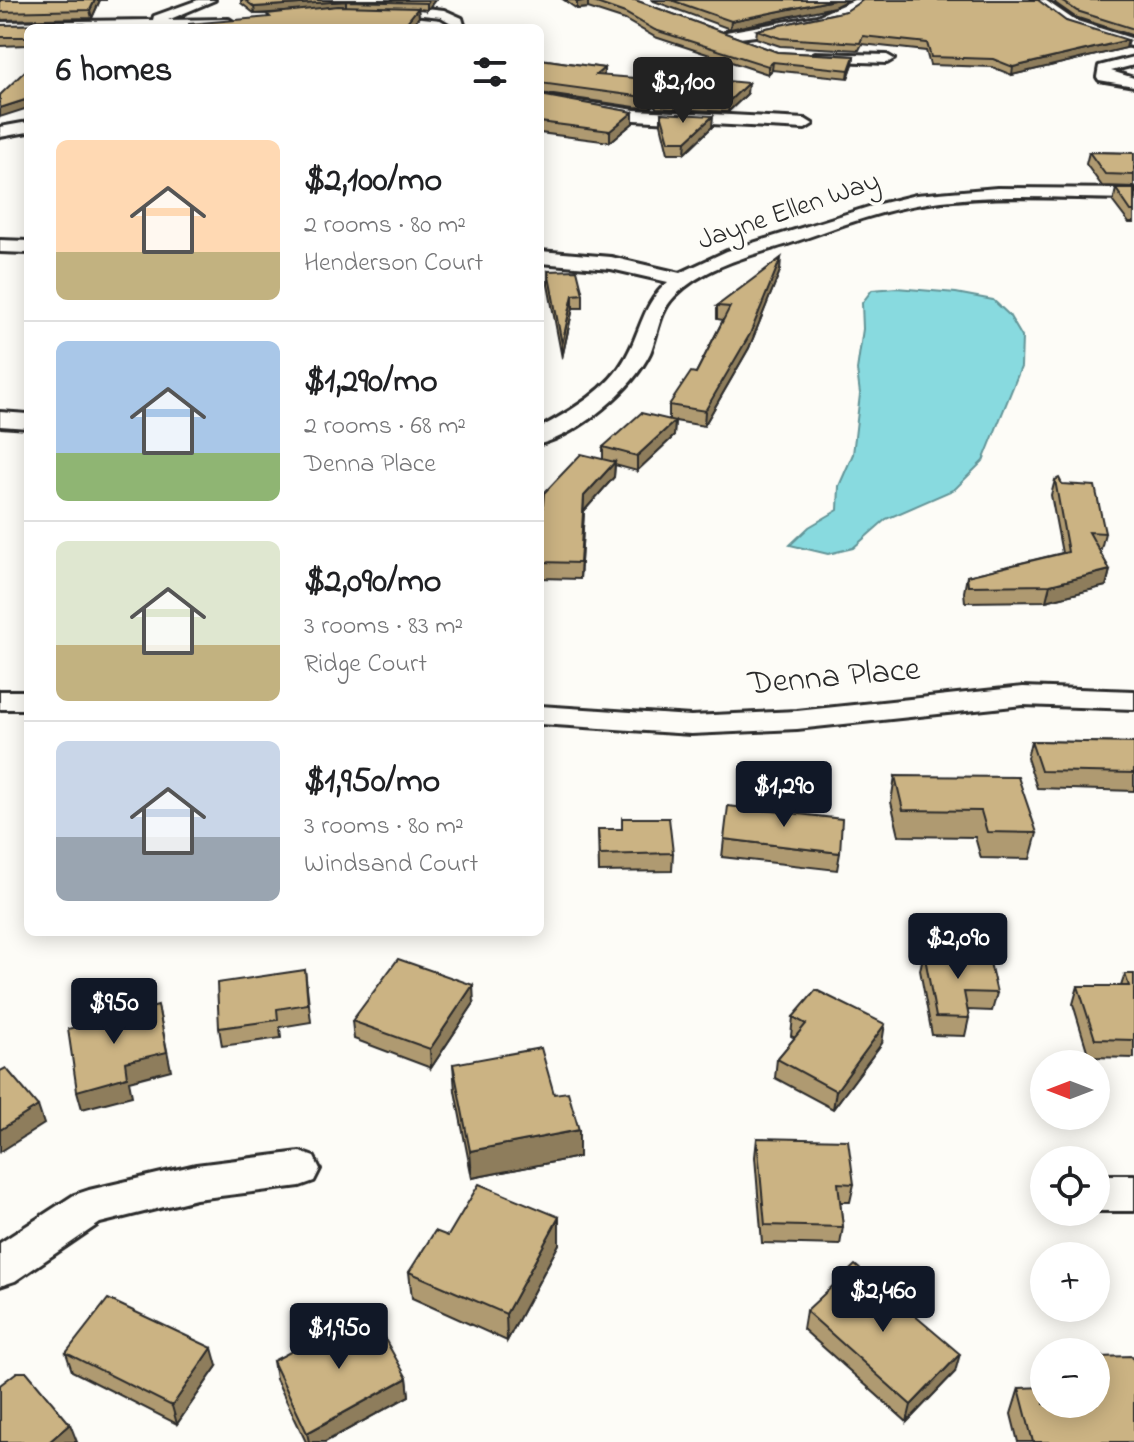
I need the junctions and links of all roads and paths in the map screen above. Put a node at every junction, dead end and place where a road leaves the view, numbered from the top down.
1 (209, 0) edge
2 (862, 0) edge
3 (1038, 0) edge
4 (156, 4) dead end
5 (361, 7) edge
6 (244, 21) edge
7 (142, 24) edge
8 (147, 24) edge
9 (212, 24) edge
10 (457, 24) edge
11 (3, 29) edge
12 (24, 29) edge
13 (1134, 43) edge
14 (758, 48) edge
15 (799, 55) edge
16 (887, 59) dead end
17 (1134, 61) edge
18 (1134, 82) edge
19 (544, 100) edge
20 (805, 124) dead end
21 (24, 128) edge
22 (0, 132) edge
23 (1134, 194) edge
24 (0, 246) edge
25 (24, 247) edge
26 (544, 257) edge
27 (684, 280) junction
28 (0, 419) edge
29 (24, 421) edge
30 (544, 435) edge
31 (0, 700) edge
32 (24, 700) edge
33 (1134, 700) edge
34 (544, 715) edge
35 (300, 1169) dead end
36 (1110, 1193) edge
37 (1134, 1193) edge
38 (0, 1267) edge

1 - 8 street
2 - 14 street
3 - 13 street
4 - 7 street
5 - 10 street
6 - 9 street
11 - 12 street
15 - 16 street
17 - 18 street
19 - 20 street
21 - 22 street
23 - 27 street, Jayne Ellen Way
24 - 25 street
26 - 27 street
27 - 30 street, Jayne Ellen Way
28 - 29 street
31 - 32 street
33 - 34 street, Denna Place
35 - 38 street
36 - 37 street

